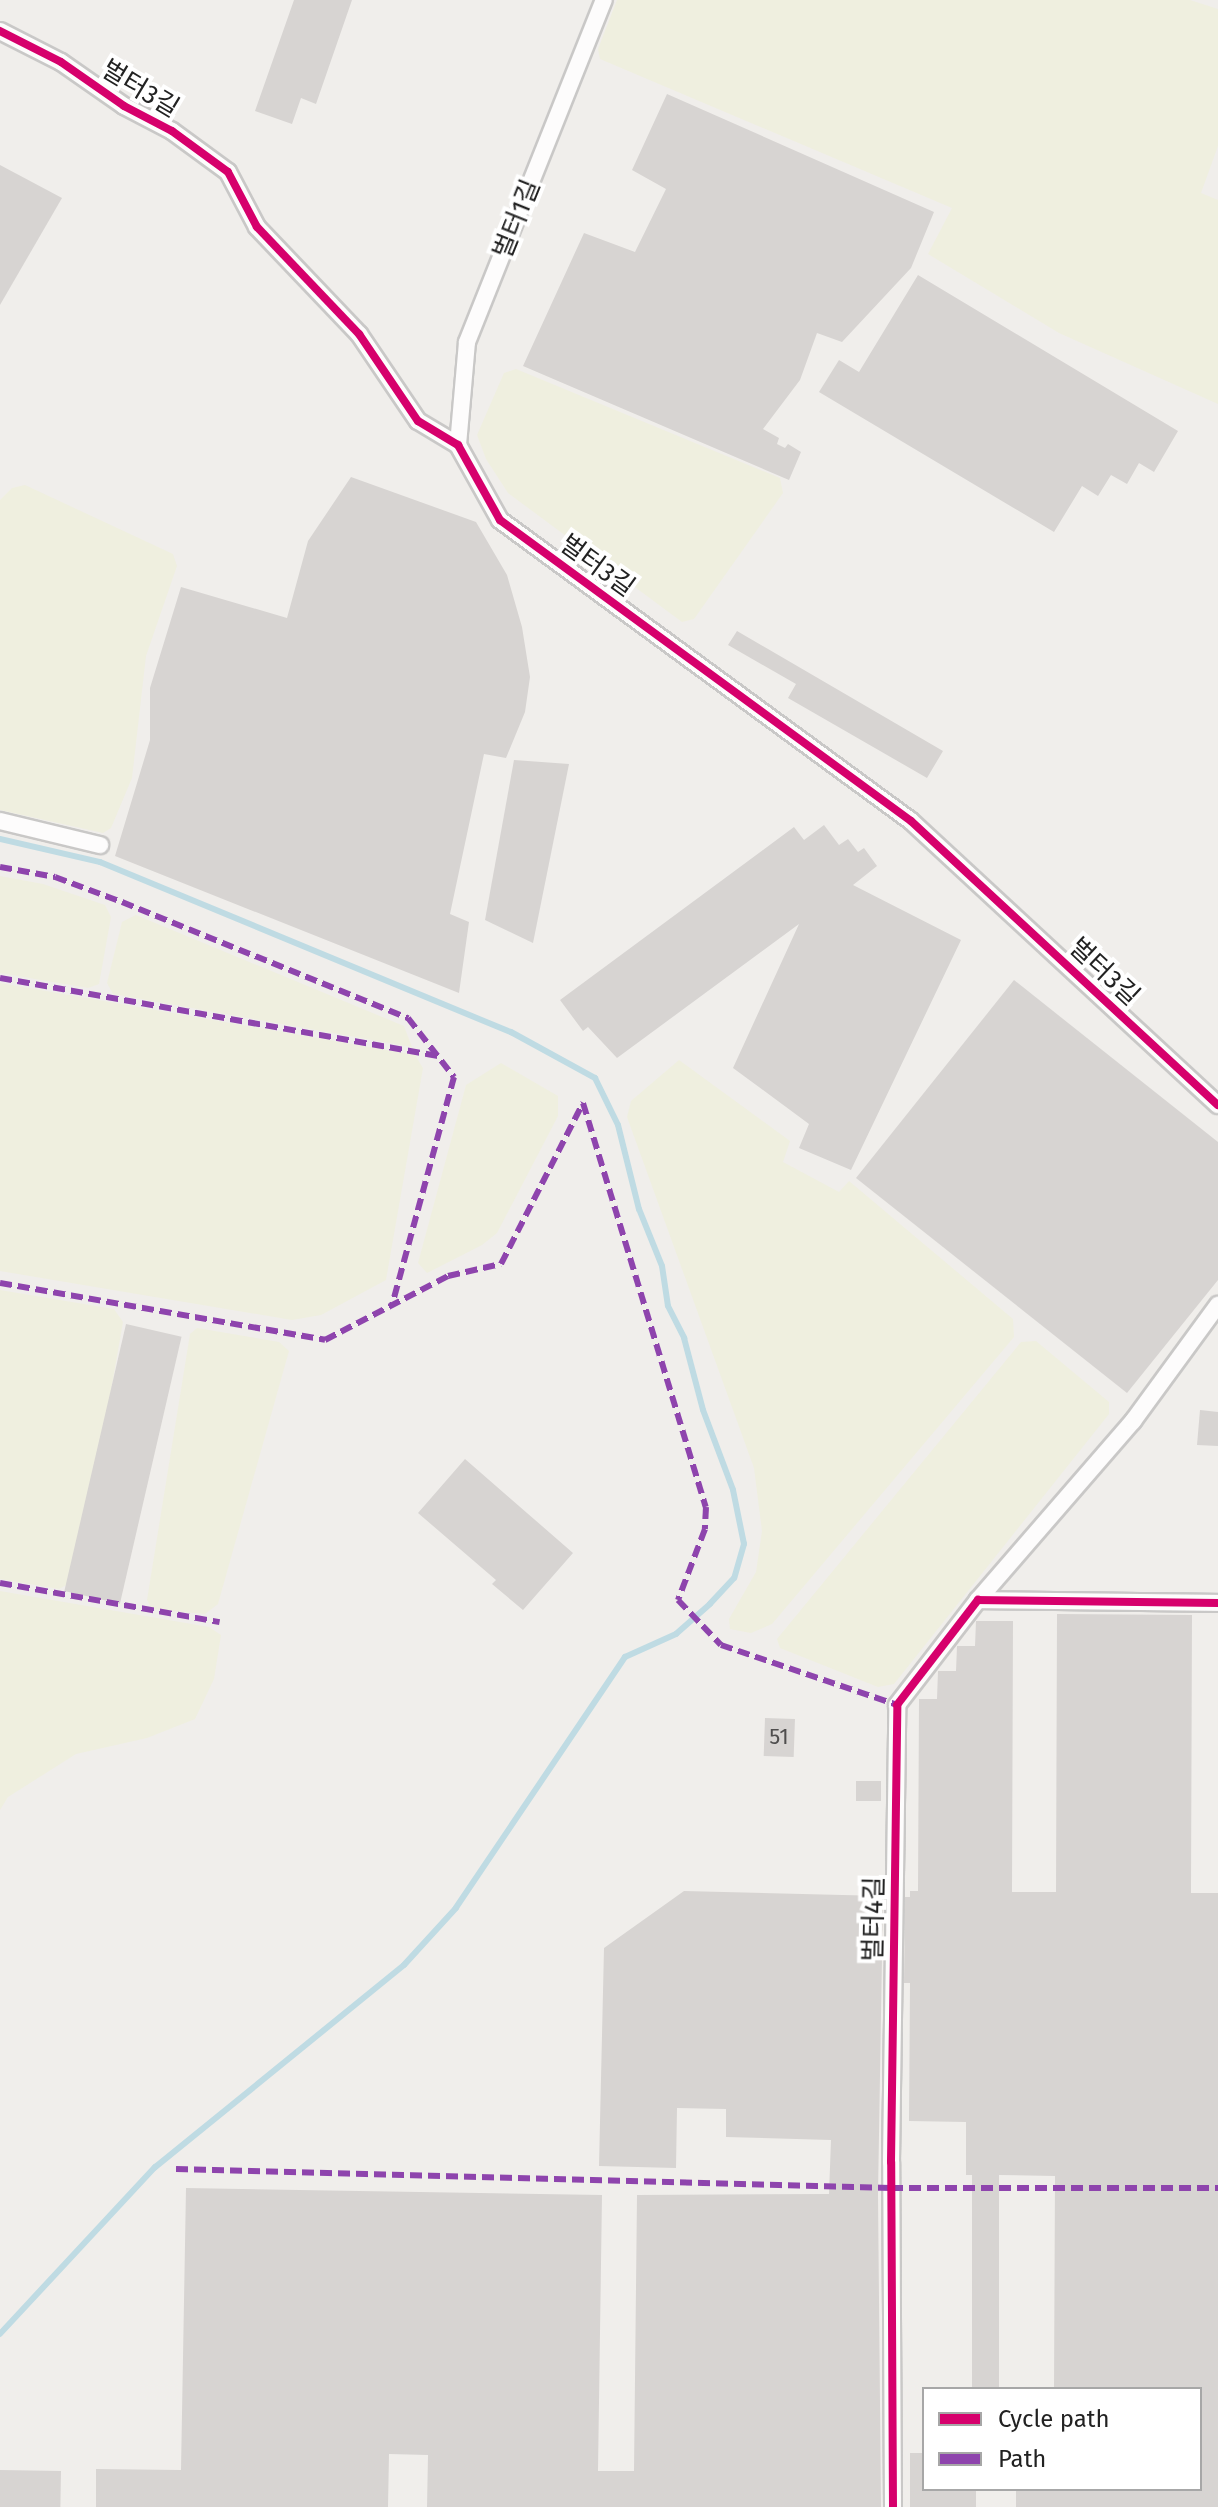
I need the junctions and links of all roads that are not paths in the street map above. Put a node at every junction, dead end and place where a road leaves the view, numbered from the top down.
1 (604, 0) edge
2 (0, 31) edge
3 (458, 445) junction
4 (0, 821) edge
5 (100, 845) dead end
6 (1218, 1105) edge
7 (1218, 1305) edge
8 (978, 1600) junction
9 (1218, 1603) edge
10 (893, 2507) edge

1 - 3 street, 벌터1길
2 - 3 street, 벌터3길
3 - 6 street, 벌터3길
4 - 5 street
7 - 8 street, 벌터4길
8 - 9 street
8 - 10 street, 벌터4길

